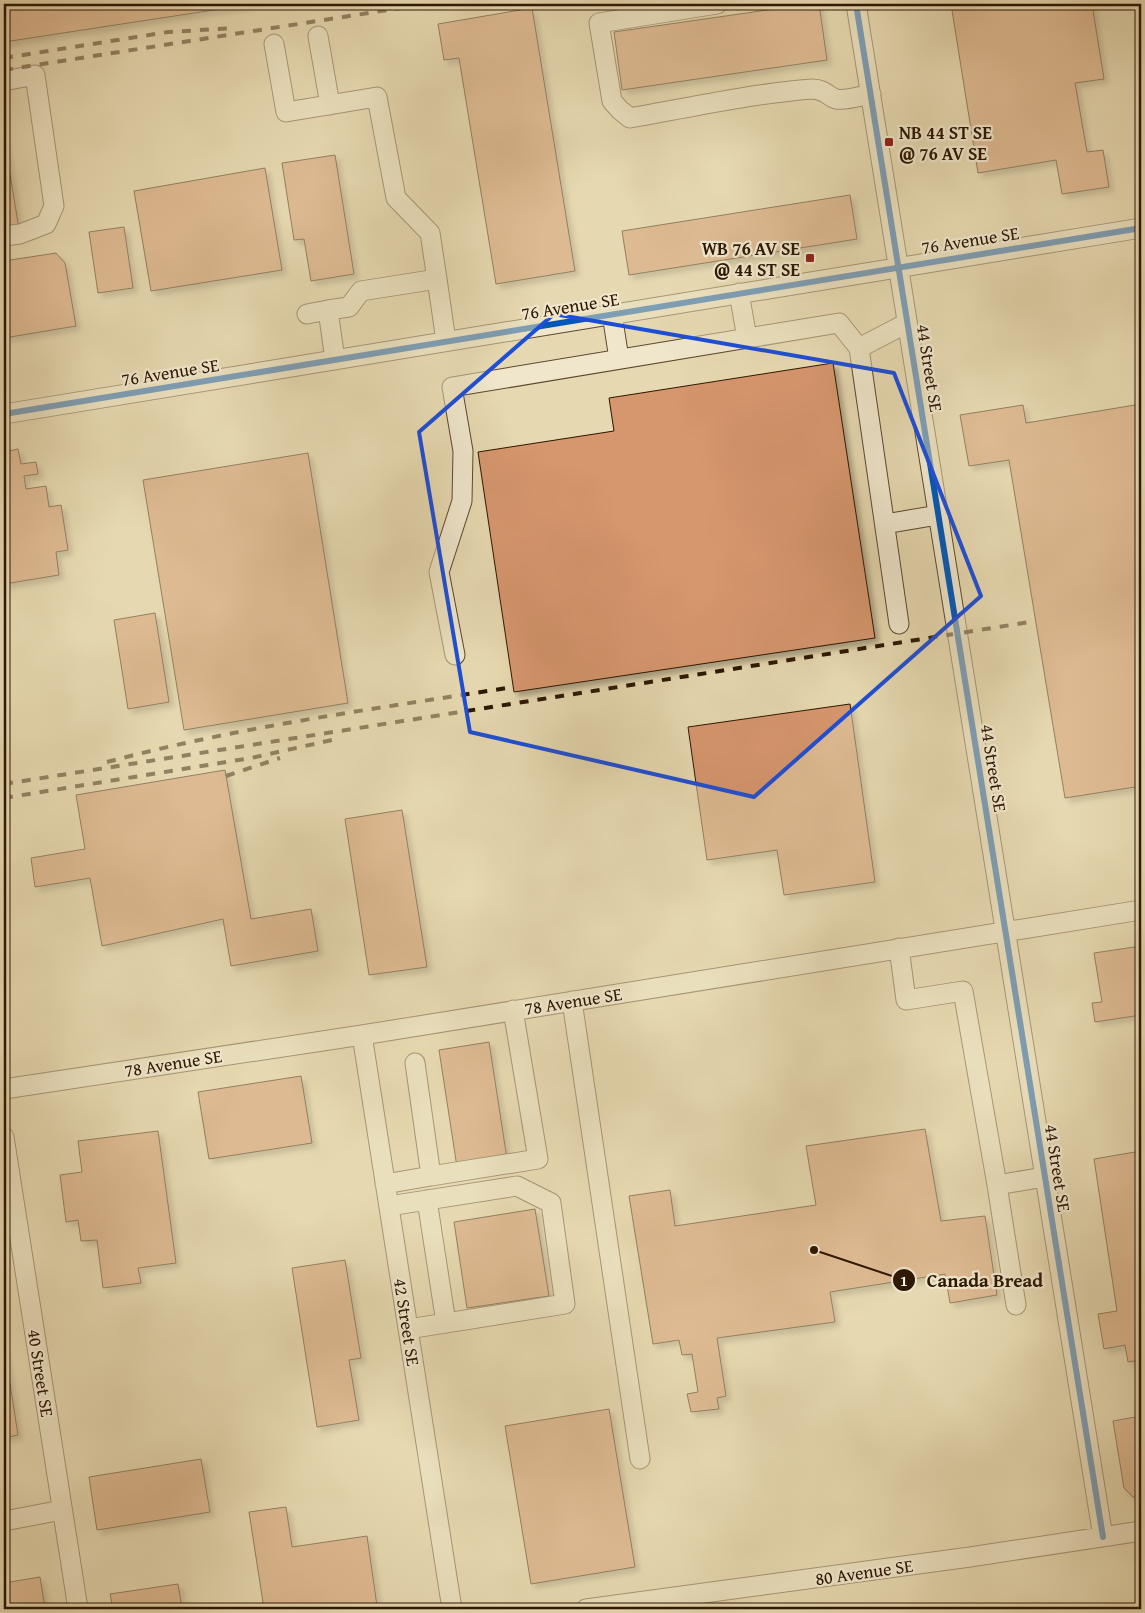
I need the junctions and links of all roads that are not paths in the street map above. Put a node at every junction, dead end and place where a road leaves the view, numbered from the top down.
1 (718, 4) edge
2 (856, 4) edge
3 (318, 36) dead end
4 (274, 44) dead end
5 (4, 81) edge
6 (870, 94) junction
7 (330, 105) junction
8 (1141, 228) edge
9 (4, 236) edge
10 (898, 267) junction
11 (437, 279) junction
12 (739, 293) junction
13 (328, 310) junction
14 (307, 314) dead end
15 (612, 314) junction
16 (907, 323) junction
17 (746, 338) junction
18 (446, 341) junction
19 (859, 348) junction
20 (619, 359) junction
21 (335, 360) junction
22 (4, 414) edge
23 (938, 515) junction
24 (885, 524) junction
25 (899, 624) dead end
26 (455, 655) dead end
27 (1141, 910) edge
28 (1005, 931) junction
29 (899, 948) junction
30 (572, 1001) junction
31 (513, 1010) junction
32 (362, 1035) junction
33 (415, 1063) dead end
34 (4, 1089) edge
35 (4, 1137) edge
36 (431, 1176) junction
37 (1044, 1177) junction
38 (385, 1184) junction
39 (997, 1185) junction
40 (427, 1200) junction
41 (389, 1206) junction
42 (1016, 1305) dead end
43 (446, 1322) junction
44 (408, 1329) junction
45 (640, 1459) dead end
46 (62, 1510) junction
47 (4, 1521) edge
48 (1141, 1531) edge
49 (1103, 1537) junction
50 (78, 1609) edge
51 (452, 1609) edge
52 (586, 1609) edge

1 - 6 street
2 - 6 street, 44 Street SE
3 - 7 street
4 - 7 street
5 - 9 street
6 - 10 street, 44 Street SE
7 - 11 street
8 - 10 street, 76 Avenue SE
10 - 12 street, 76 Avenue SE
10 - 16 street, 44 Street SE
11 - 13 street
11 - 18 street
12 - 15 street, 76 Avenue SE
12 - 17 street
13 - 14 street
13 - 21 street
15 - 18 street, 76 Avenue SE
15 - 20 street
16 - 19 street
16 - 23 street, 44 Street SE
17 - 19 street
17 - 20 street
18 - 21 street, 76 Avenue SE
19 - 24 street
20 - 26 street
21 - 22 street, 76 Avenue SE
23 - 24 street
23 - 28 street, 44 Street SE
24 - 25 street
27 - 28 street, 78 Avenue SE
28 - 29 street, 78 Avenue SE
28 - 37 street, 44 Street SE
29 - 30 street, 78 Avenue SE
29 - 39 street
30 - 31 street, 78 Avenue SE
30 - 45 street
31 - 32 street, 78 Avenue SE
31 - 36 street
32 - 34 street, 78 Avenue SE
32 - 38 street, 42 Street SE
33 - 36 street
35 - 46 street, 40 Street SE
36 - 38 street
37 - 39 street
37 - 49 street, 44 Street SE
38 - 41 street, 42 Street SE
39 - 42 street
40 - 41 street
40 - 43 street
40 - 43 street
41 - 44 street, 42 Street SE
43 - 44 street
44 - 51 street, 42 Street SE
46 - 47 street
46 - 50 street, 40 Street SE
48 - 49 street, 80 Avenue SE
49 - 52 street, 80 Avenue SE

